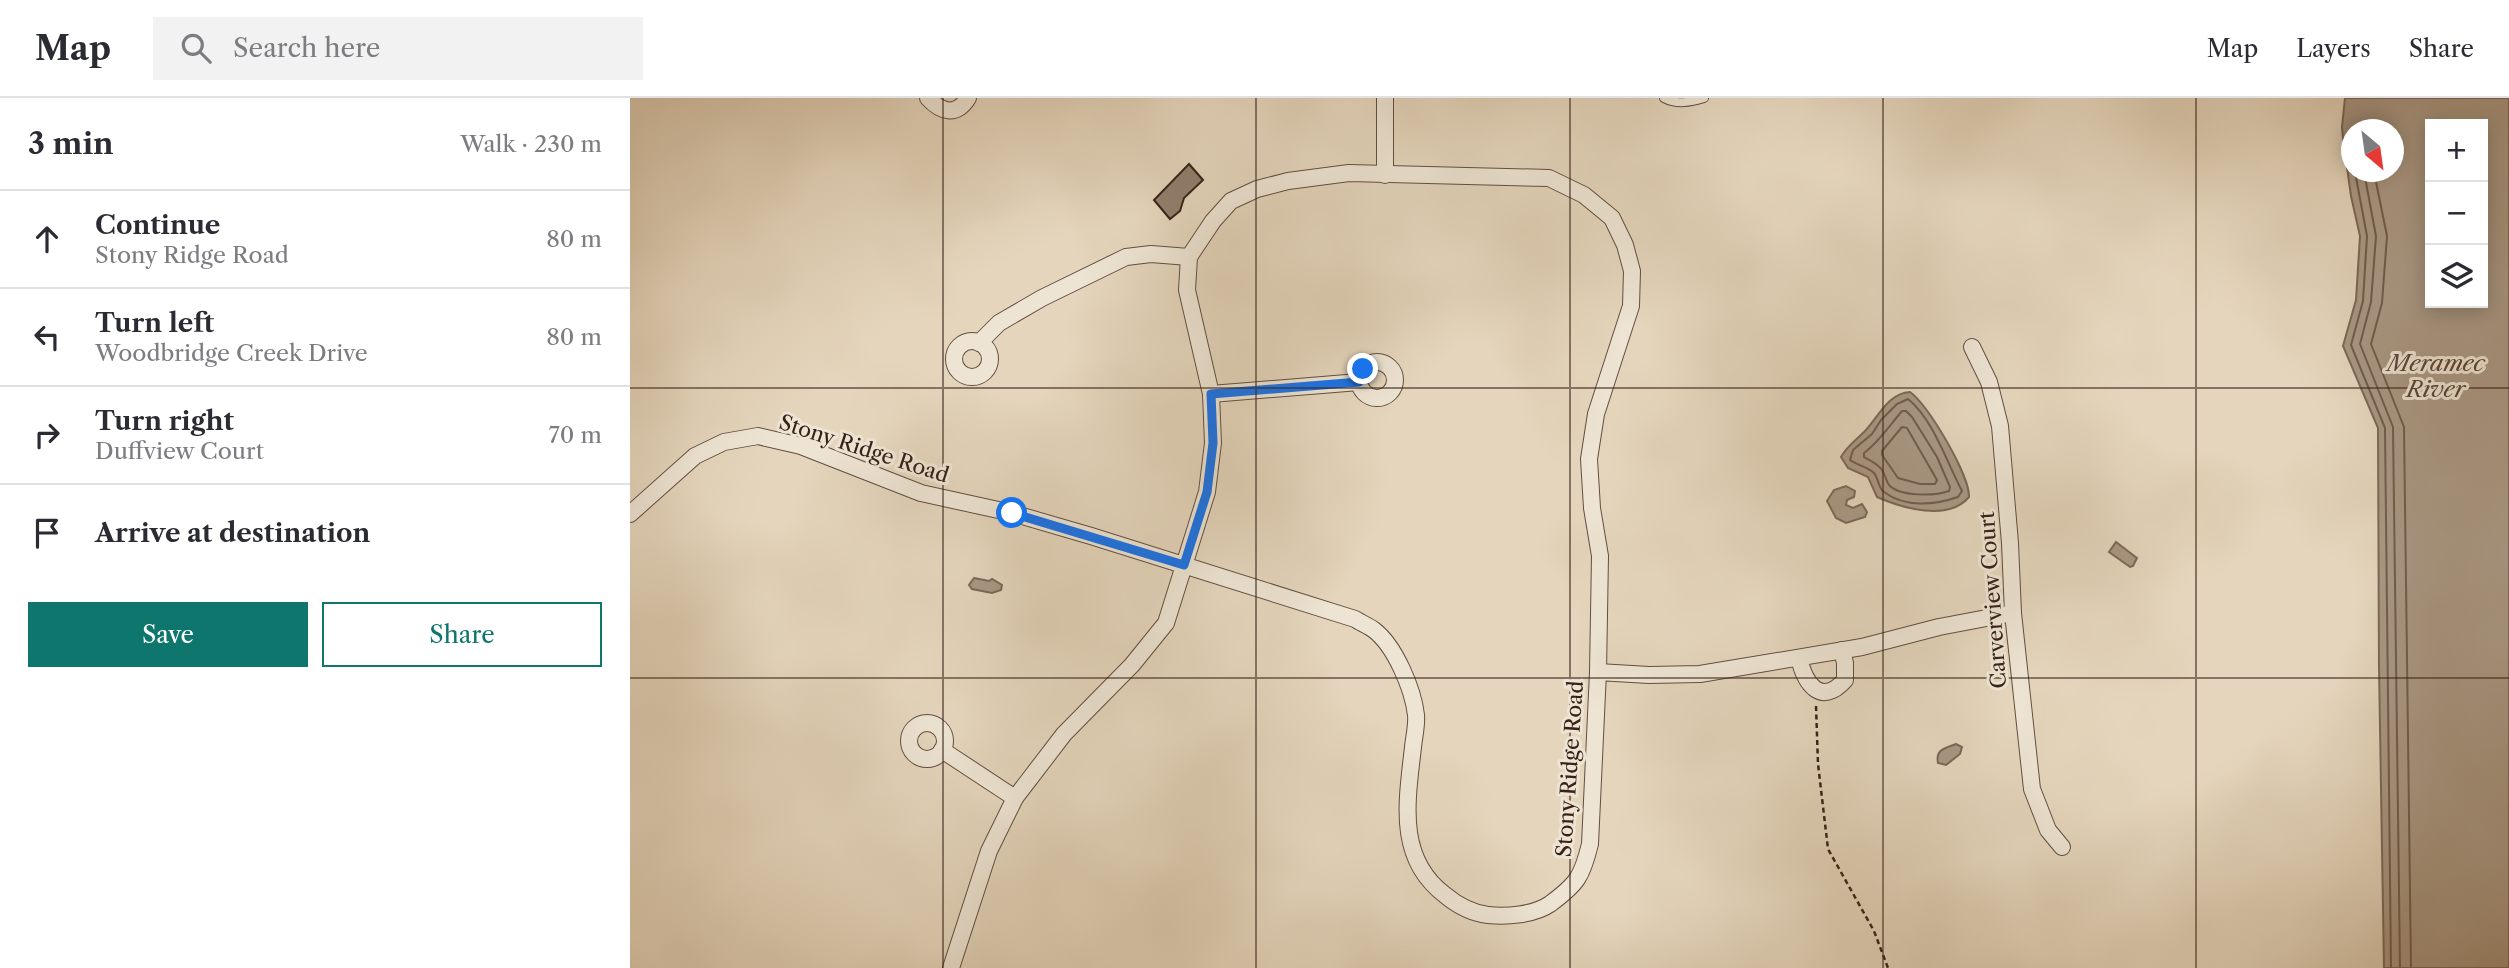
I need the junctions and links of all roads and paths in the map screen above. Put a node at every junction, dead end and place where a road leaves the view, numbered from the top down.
1 (928, 98) edge
2 (968, 98) edge
3 (1385, 98) edge
4 (1664, 98) edge
5 (1704, 98) edge
6 (1385, 175) junction
7 (1189, 257) junction
8 (979, 343) dead end
9 (1972, 347) dead end
10 (1359, 382) dead end
11 (1211, 394) junction
12 (630, 514) edge
13 (1184, 565) junction
14 (2013, 613) junction
15 (1842, 650) junction
16 (1799, 658) junction
17 (1598, 672) junction
18 (1815, 689) junction
19 (942, 750) dead end
20 (1015, 798) junction
21 (2062, 847) dead end
22 (951, 968) edge
23 (1888, 968) edge

1 - 2 street
3 - 6 street
4 - 5 lane
6 - 7 street
6 - 17 street
7 - 8 street
7 - 11 street
9 - 14 street, Carverview Court
10 - 11 street
11 - 13 street
12 - 13 street, Stony Ridge Road
13 - 17 street, Stony Ridge Road
13 - 20 street
14 - 15 street, Stony Ridge Road
14 - 21 street, Carverview Court
15 - 16 street, Stony Ridge Road
15 - 18 street
16 - 17 street, Stony Ridge Road
16 - 18 street
18 - 23 path
19 - 20 street
20 - 22 street

